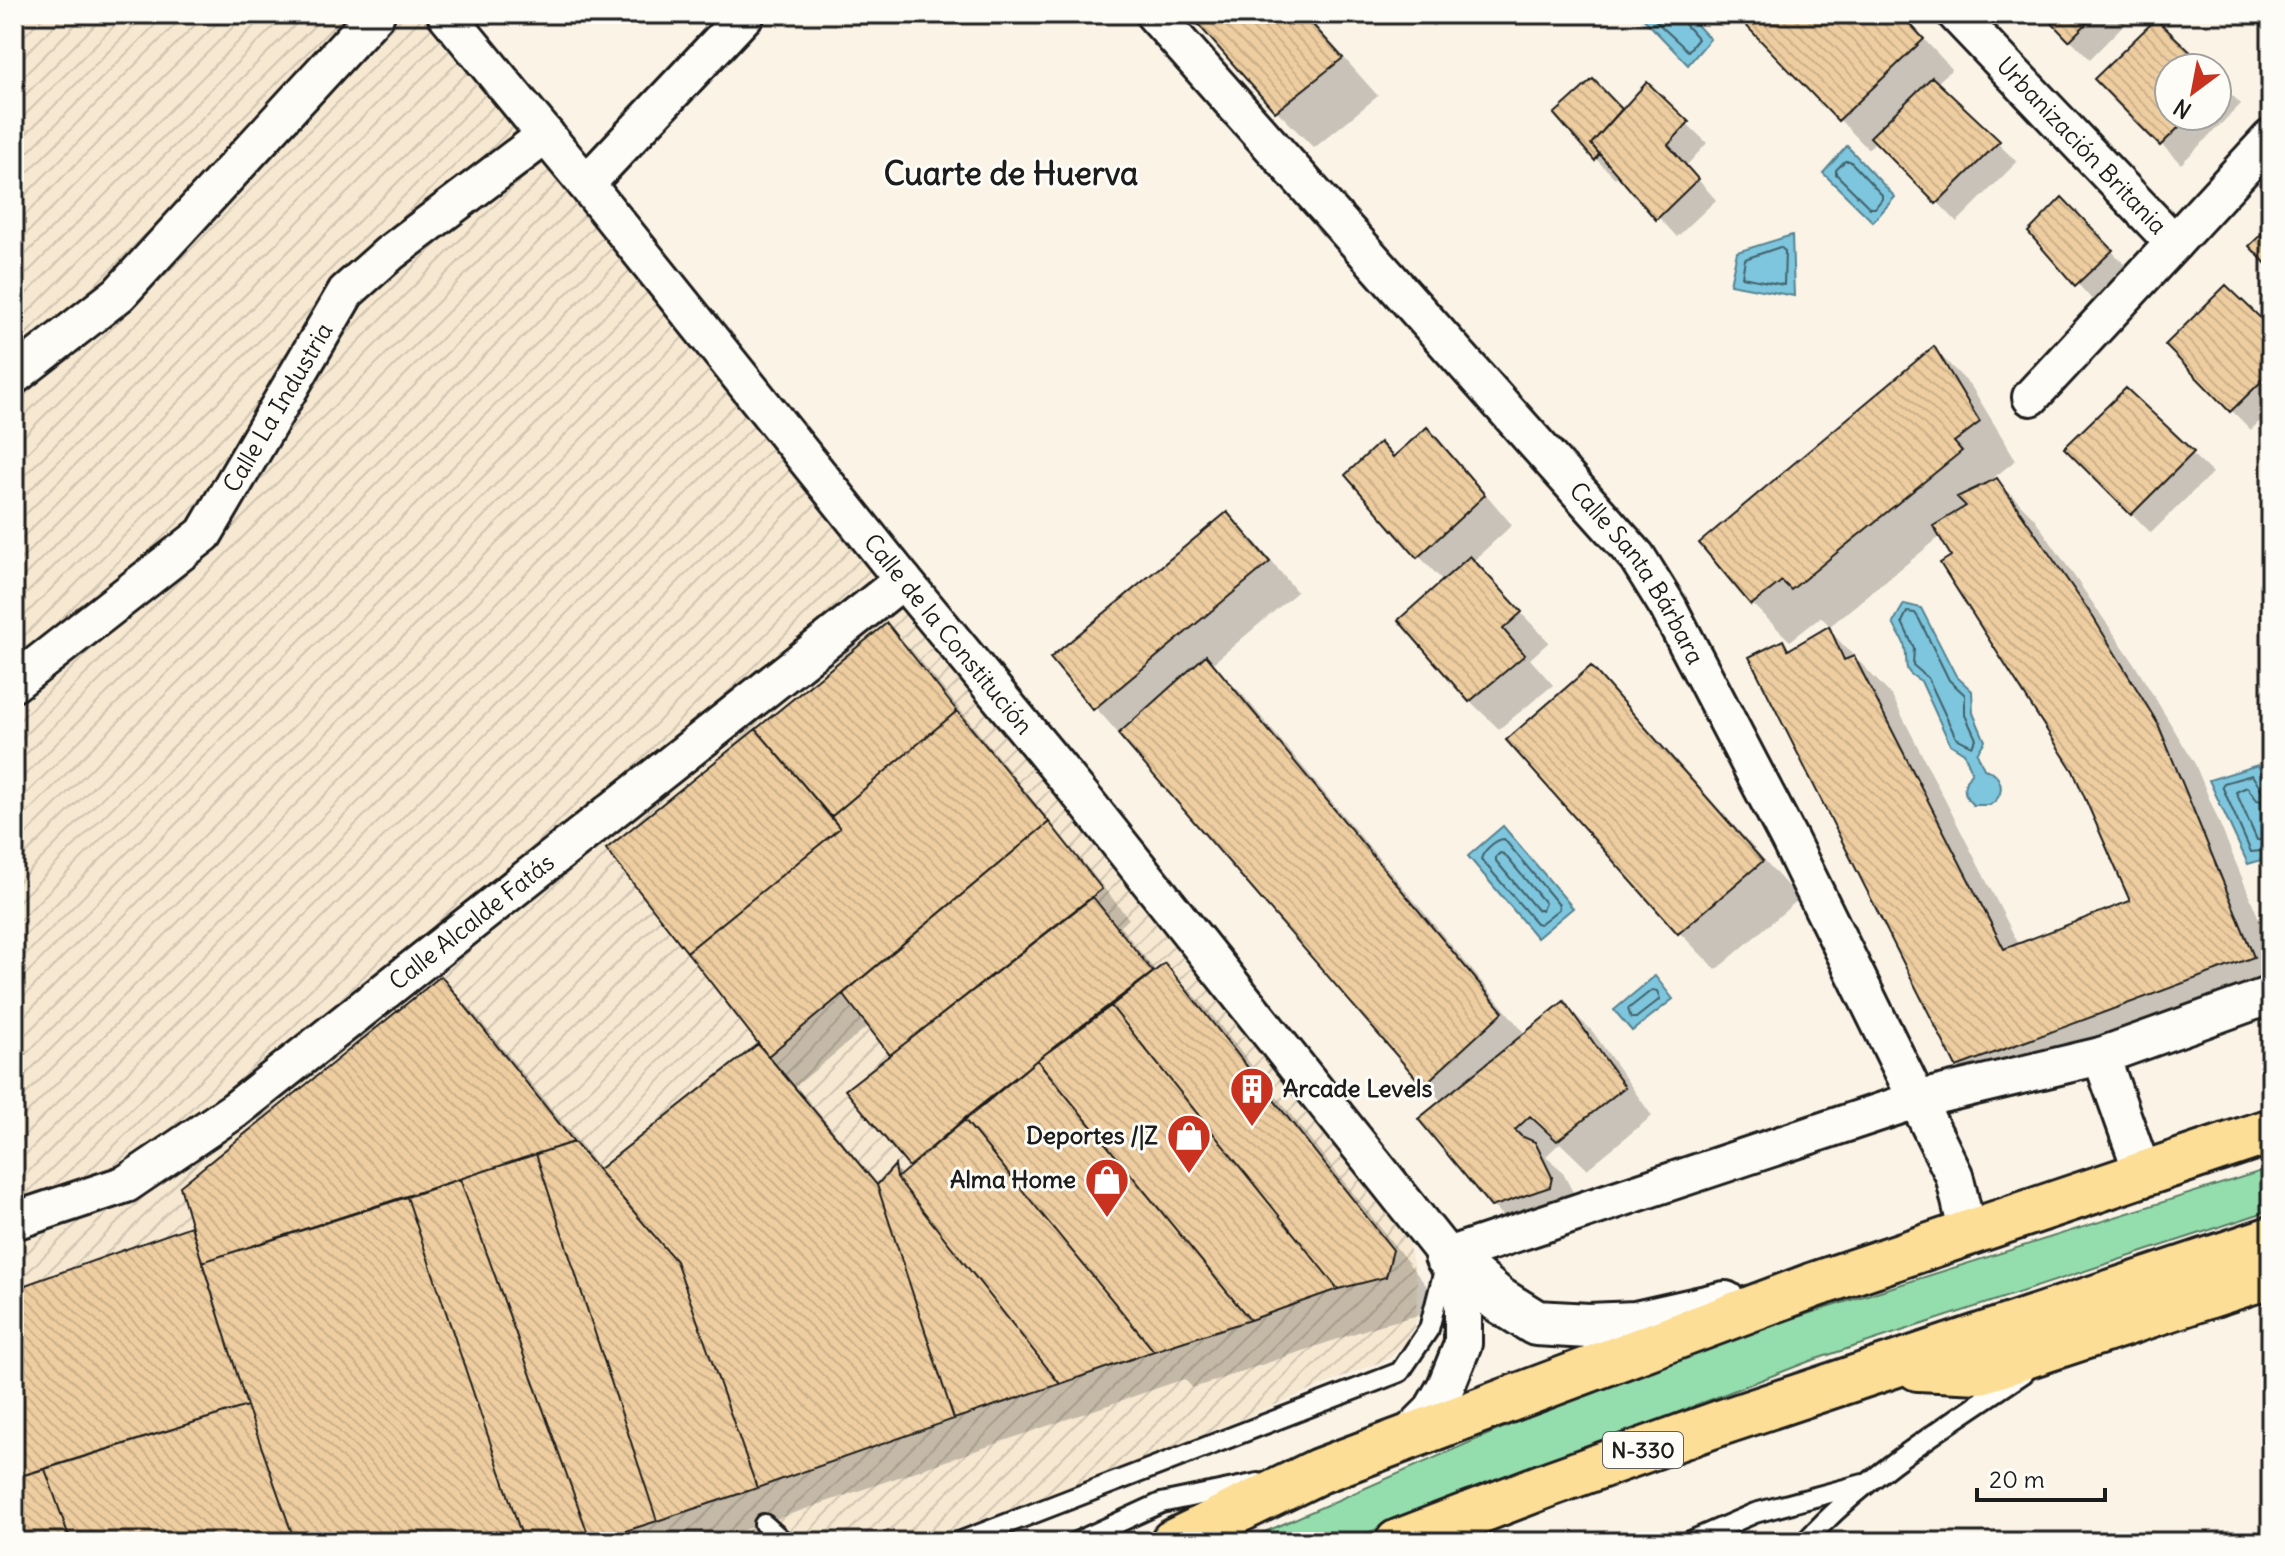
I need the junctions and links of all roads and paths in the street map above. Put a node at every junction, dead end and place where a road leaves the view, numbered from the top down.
1 (376, 14) edge
2 (746, 14) edge
3 (1154, 14) edge
4 (1956, 14) edge
5 (458, 18) edge
6 (546, 135) junction
7 (2271, 138) edge
8 (586, 184) junction
9 (2174, 243) junction
10 (14, 376) edge
11 (2031, 397) dead end
12 (903, 580) junction
13 (14, 683) edge
14 (2271, 995) edge
15 (2101, 1056) junction
16 (1916, 1100) junction
17 (2271, 1131) edge
18 (2143, 1174) junction
19 (14, 1221) edge
20 (1968, 1234) junction
21 (2271, 1239) edge
22 (1447, 1256) junction
23 (2271, 1275) edge
24 (1814, 1285) junction
25 (2069, 1342) junction
26 (1891, 1366) junction
27 (1401, 1441) junction
28 (1319, 1471) junction
29 (1869, 1483) junction
30 (765, 1542) edge
31 (784, 1542) edge
32 (959, 1542) edge
33 (1076, 1542) edge
34 (1173, 1542) edge
35 (1398, 1542) edge
36 (1688, 1542) edge
37 (1805, 1542) edge

1 - 10 street
2 - 8 street
3 - 16 street, Calle Santa Bárbara
4 - 9 street, Urbanización Britania
5 - 6 street, Calle de la Constitución
6 - 8 street, Calle de la Constitución
6 - 13 street, Calle La Industria
7 - 9 street, Urbanización Britania
8 - 12 street, Calle de la Constitución
9 - 11 street, Urbanización Britania
12 - 19 street, Calle Alcalde Fatás
12 - 22 street, Calle de la Constitución
14 - 15 street
15 - 16 street
15 - 18 street
16 - 20 street, Calle Santa Bárbara
16 - 22 street
17 - 18 highway
18 - 20 highway
20 - 24 highway
21 - 26 highway, N-330
22 - 24 street, Calle de la Constitución
22 - 27 street, Calle de la Constitución
22 - 32 lane
23 - 25 highway
24 - 27 highway
25 - 26 highway
25 - 29 lane
26 - 35 highway, N-330
27 - 28 highway
28 - 33 lane
28 - 34 highway
29 - 36 lane
29 - 37 lane
30 - 31 lane

